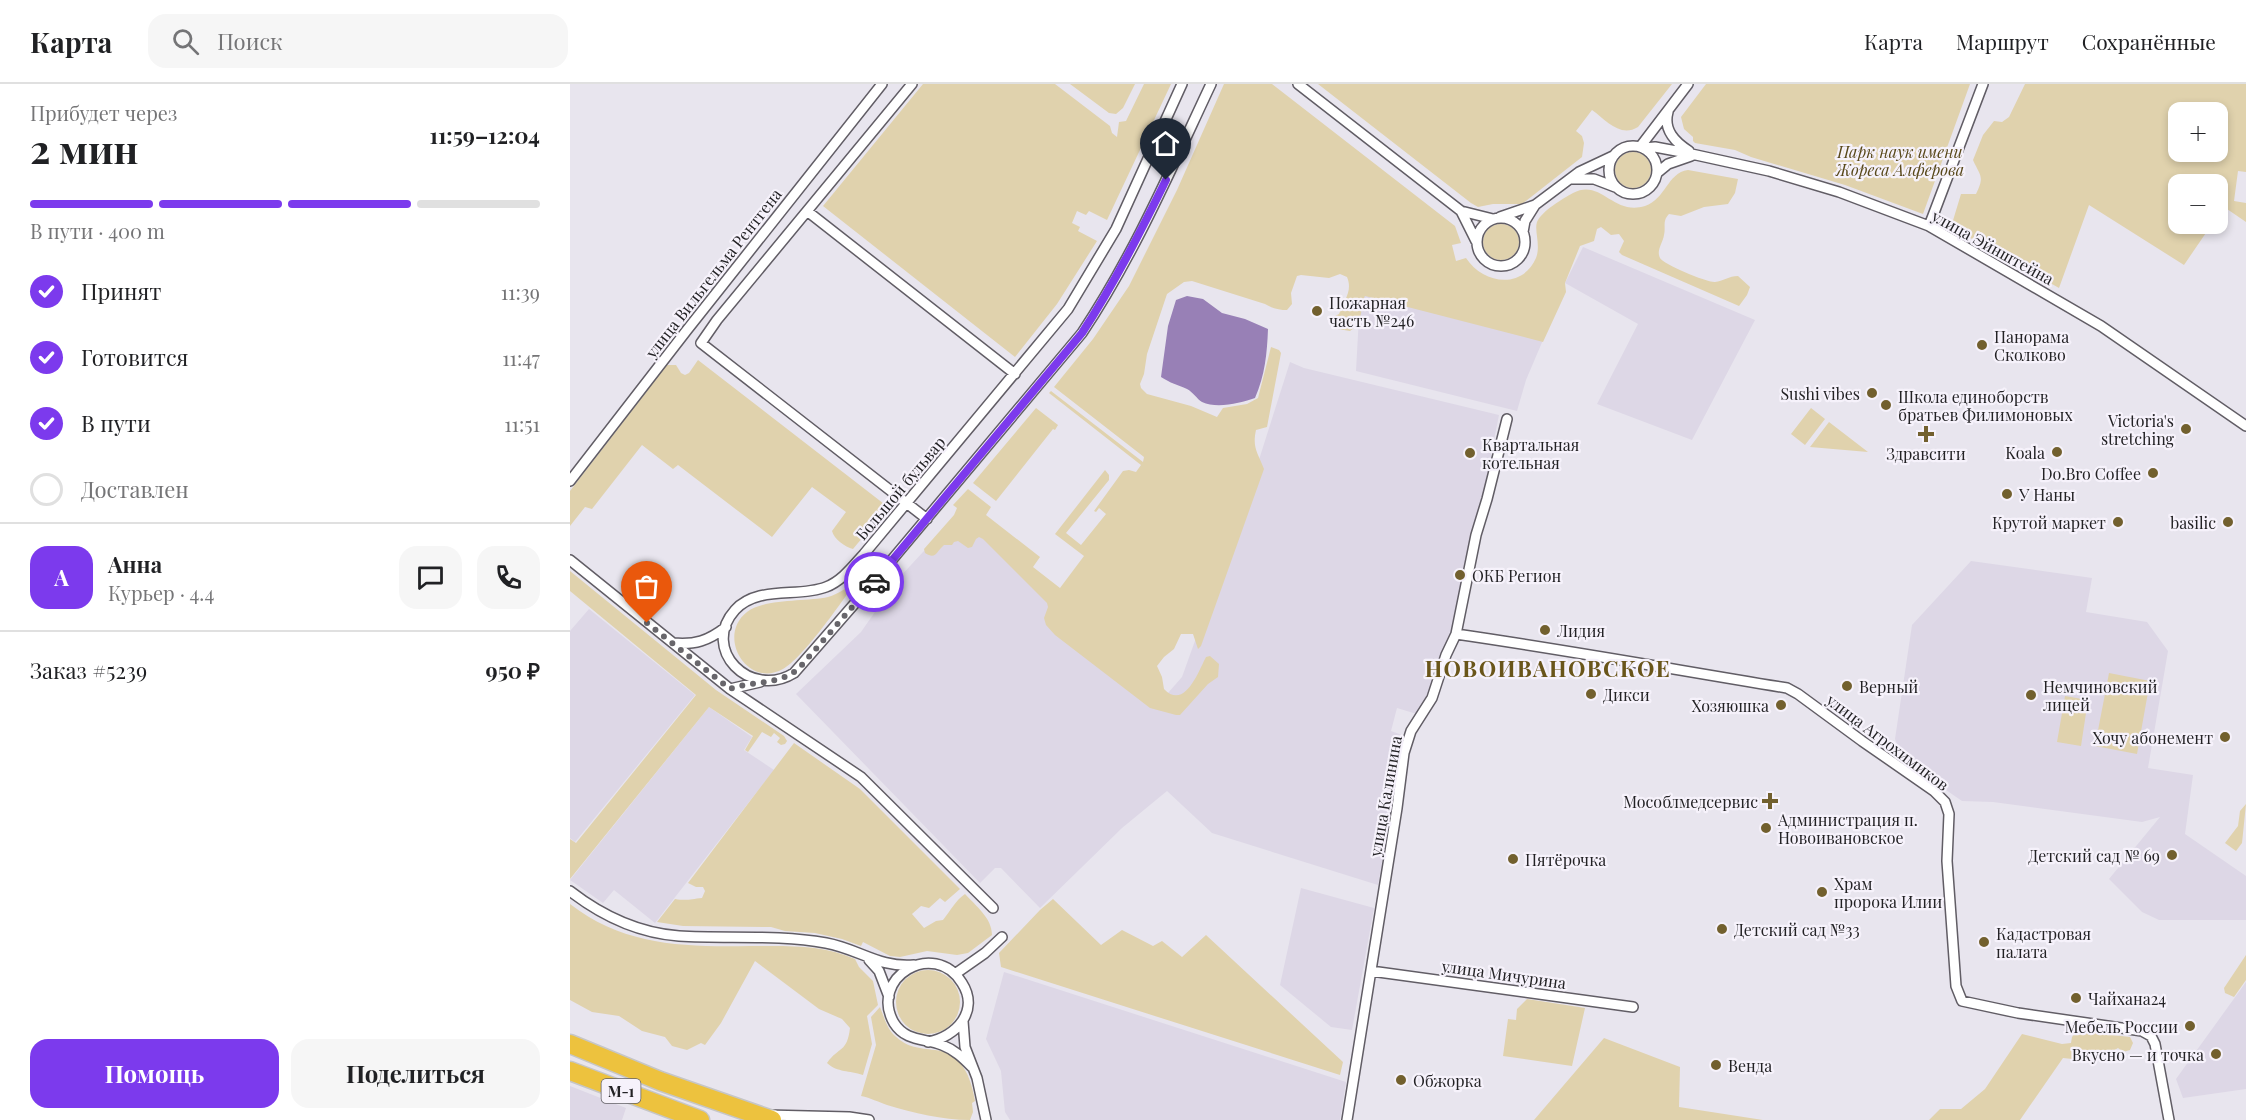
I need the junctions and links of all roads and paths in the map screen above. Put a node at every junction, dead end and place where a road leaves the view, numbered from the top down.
1 (882, 84) edge
2 (912, 84) edge
3 (1182, 84) edge
4 (1211, 84) edge
5 (1298, 84) edge
6 (1688, 84) edge
7 (1983, 84) edge
8 (1668, 109) junction
9 (1642, 148) junction
10 (1696, 155) junction
11 (1613, 156) junction
12 (1657, 174) junction
13 (1568, 180) junction
14 (1620, 189) junction
15 (1535, 205) junction
16 (807, 211) junction
17 (1461, 211) junction
18 (1496, 218) junction
19 (1929, 226) junction
20 (1523, 231) junction
21 (1476, 242) junction
22 (1015, 374) junction
23 (1507, 419) dead end
24 (2246, 426) edge
25 (570, 482) edge
26 (907, 503) junction
27 (927, 519) junction
28 (570, 560) edge
29 (726, 627) junction
30 (1456, 634) junction
31 (673, 643) junction
32 (764, 681) junction
33 (730, 689) junction
34 (570, 891) edge
35 (993, 908) dead end
36 (1002, 937) dead end
37 (865, 956) junction
38 (914, 965) junction
39 (1371, 971) junction
40 (956, 974) junction
41 (889, 997) junction
42 (1633, 1007) dead end
43 (963, 1021) junction
44 (928, 1042) junction
45 (578, 1048) edge
46 (972, 1066) junction
47 (570, 1071) edge
48 (982, 1108) junction
49 (764, 1118) edge
50 (2170, 1118) edge
51 (700, 1120) edge
52 (869, 1120) edge
53 (978, 1120) edge
54 (986, 1120) edge
55 (1347, 1120) edge

1 - 25 street, улица Вильгельма Рентгена
2 - 16 street, улица Вильгельма Рентгена
3 - 22 street, Большой бульвар
4 - 27 street
5 - 17 street
6 - 8 street
7 - 19 street
8 - 9 street
8 - 10 street
9 - 10 street, улица Эйнштейна
9 - 11 street
9 - 12 street
10 - 12 street
10 - 19 street, улица Эйнштейна
11 - 13 street
11 - 14 street
12 - 14 street
13 - 14 street
13 - 15 street
15 - 18 street
15 - 20 street
16 - 22 street
16 - 26 street, улица Вильгельма Рентгена
17 - 18 street
17 - 21 street
18 - 20 street
18 - 21 street
19 - 24 street, улица Эйнштейна
20 - 21 street
22 - 26 street, Большой бульвар
23 - 30 street, улица Калинина
26 - 27 street
26 - 29 street, Большой бульвар
27 - 32 street
28 - 31 street
29 - 31 street
29 - 32 street
30 - 39 street, улица Калинина
30 - 50 street, улица Агрохимиков
31 - 33 street
32 - 33 street
33 - 35 street
34 - 37 street
36 - 40 street
37 - 38 street
37 - 41 street
38 - 40 street
38 - 41 street
39 - 42 street, улица Мичурина
39 - 55 street, улица Калинина
40 - 43 street
41 - 44 street
43 - 44 street
43 - 46 street
44 - 46 street
45 - 49 highway, М-1
46 - 48 street
47 - 51 highway, М-1
48 - 53 street
48 - 54 street
49 - 52 street

